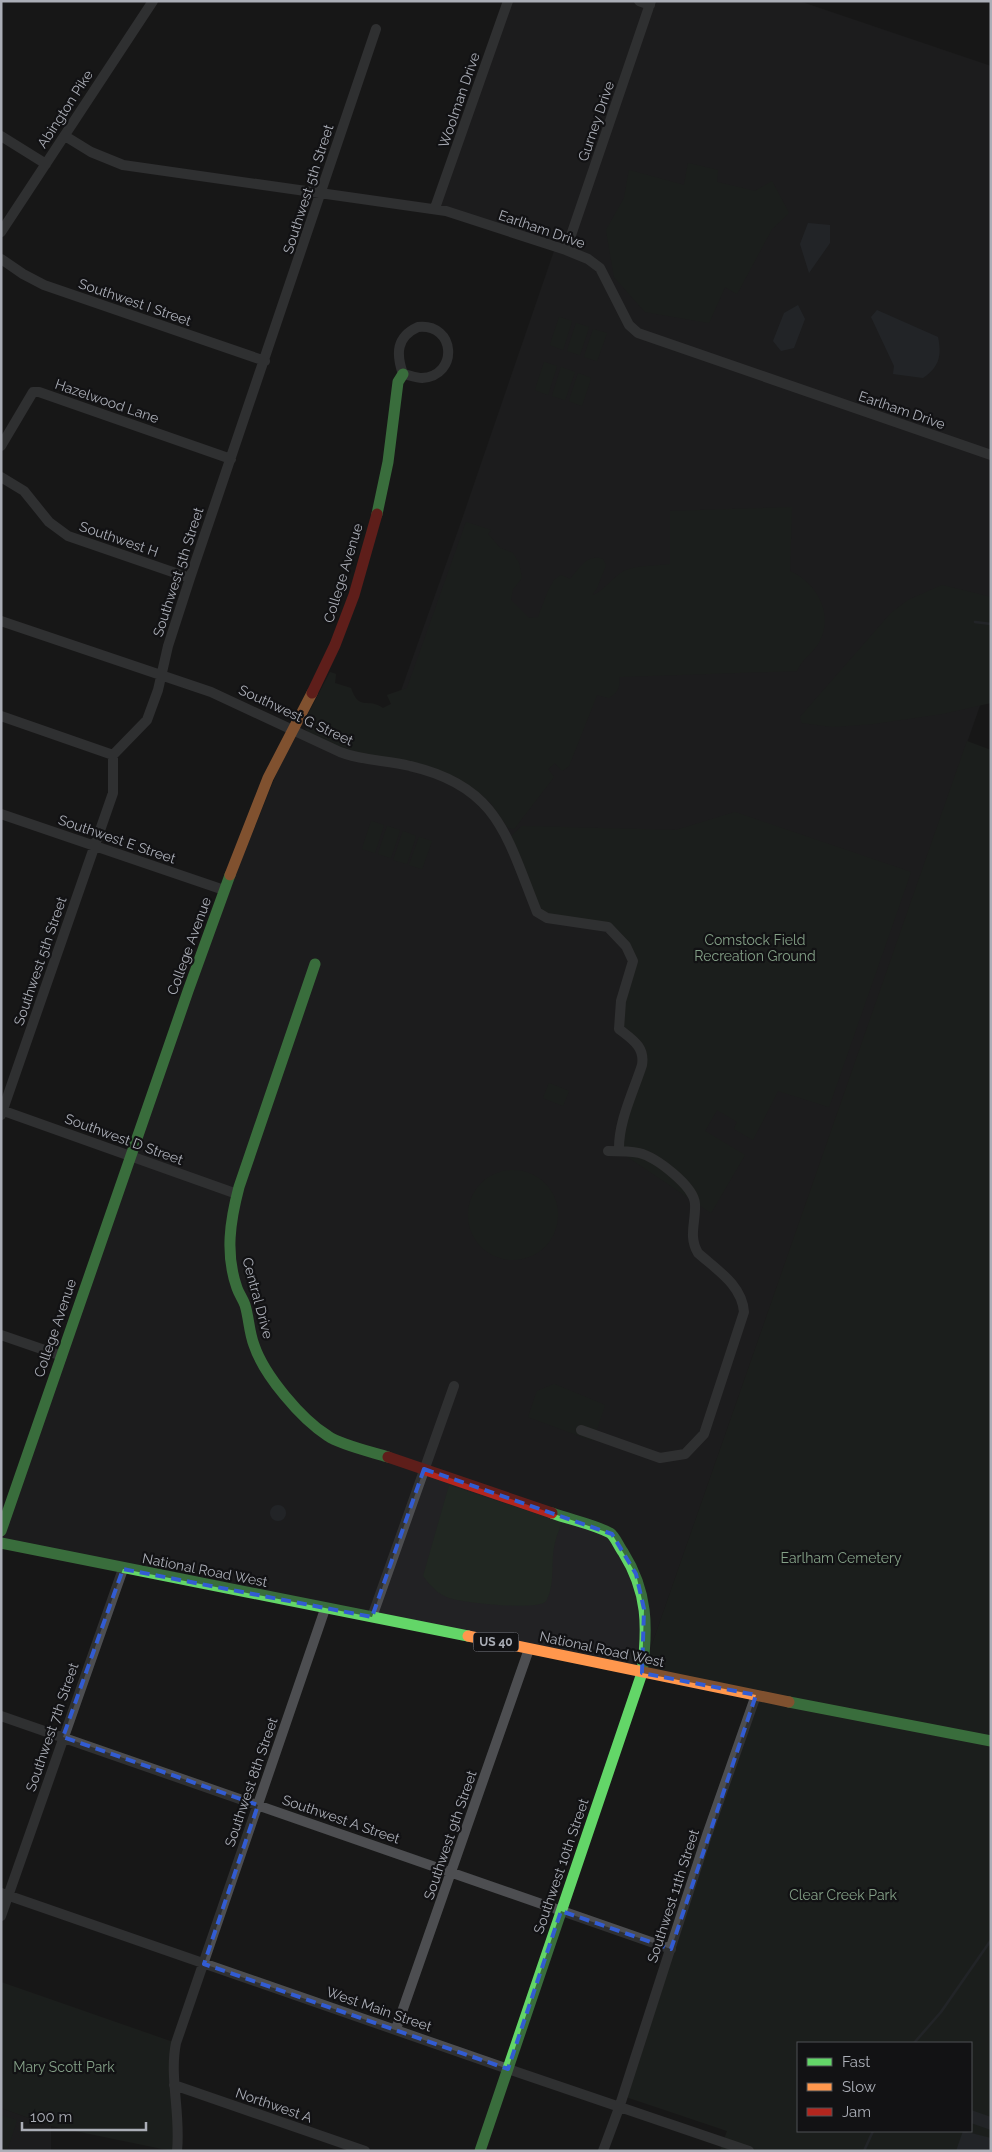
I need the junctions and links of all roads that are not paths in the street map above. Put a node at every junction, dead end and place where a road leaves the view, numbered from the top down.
1 (153, 1) edge
2 (508, 1) edge
3 (639, 1) edge
4 (650, 3) edge
5 (376, 29) dead end
6 (1, 136) edge
7 (64, 136) junction
8 (46, 164) junction
9 (321, 194) junction
10 (435, 208) junction
11 (1, 232) edge
12 (566, 250) junction
13 (1, 259) edge
14 (265, 361) junction
15 (403, 374) junction
16 (1, 446) edge
17 (991, 455) edge
18 (231, 459) junction
19 (1, 477) edge
20 (190, 578) junction
21 (1, 621) edge
22 (161, 676) junction
23 (1, 716) edge
24 (294, 732) junction
25 (113, 755) junction
26 (1, 814) edge
27 (95, 846) junction
28 (224, 890) junction
29 (315, 964) dead end
30 (2, 1112) edge
31 (132, 1156) junction
32 (237, 1194) junction
33 (1, 1335) edge
34 (62, 1356) junction
35 (454, 1386) dead end
36 (581, 1430) dead end
37 (424, 1469) junction
38 (1, 1531) edge
39 (1, 1544) edge
40 (123, 1569) junction
41 (325, 1609) junction
42 (372, 1617) junction
43 (529, 1649) junction
44 (642, 1673) junction
45 (756, 1695) junction
46 (1, 1716) edge
47 (63, 1737) junction
48 (991, 1741) edge
49 (258, 1805) junction
50 (451, 1872) junction
51 (5, 1894) edge
52 (562, 1911) junction
53 (1, 1916) edge
54 (671, 1949) junction
55 (204, 1964) junction
56 (396, 2029) junction
57 (508, 2069) junction
58 (174, 2085) junction
59 (619, 2108) junction
60 (177, 2151) edge
61 (365, 2151) edge
62 (480, 2151) edge
63 (604, 2151) edge
64 (749, 2151) edge

1 - 7 street, Abington Pike
2 - 10 street, Woolman Drive
3 - 4 street
4 - 12 street, Gurney Drive
5 - 9 street, Southwest 5th Street
6 - 8 street
7 - 8 street, Abington Pike
7 - 9 street, Earlham Drive
8 - 11 street, Abington Pike
9 - 10 street, Earlham Drive
9 - 14 street, Southwest 5th Street
10 - 12 street, Earlham Drive
12 - 17 street, Earlham Drive
13 - 14 street, Southwest I Street
14 - 18 street, Southwest 5th Street
15 - 15 street, College Avenue
15 - 24 street, College Avenue
16 - 18 street, Hazelwood Lane
18 - 20 street, Southwest 5th Street
19 - 20 street, Southwest H
20 - 22 street, Southwest 5th Street
21 - 22 street, Southwest G Street
22 - 24 street, Southwest G Street
22 - 25 street, Southwest 5th Street
23 - 25 street
24 - 28 street, College Avenue
24 - 36 street, Southwest G Street
25 - 27 street, Southwest 5th Street
26 - 27 street, Southwest E Street
27 - 28 street, Southwest E Street
27 - 30 street, Southwest 5th Street
28 - 31 street, College Avenue
29 - 32 street, Central Drive
30 - 31 street, Southwest D Street
31 - 32 street, Southwest D Street
31 - 34 street, College Avenue
32 - 37 street, Central Drive
33 - 34 street
34 - 38 street, College Avenue
35 - 37 street
37 - 42 street
37 - 44 street, Central Drive
39 - 40 street, National Road West / US 40
40 - 41 street, National Road West / US 40
40 - 47 street, Southwest 7th Street
41 - 42 street, National Road West / US 40
41 - 49 street, Southwest 8th Street
42 - 43 street, National Road West / US 40
43 - 44 street, National Road West / US 40
43 - 50 street, Southwest 9th Street
44 - 45 street, National Road West / US 40
44 - 52 street, Southwest 10th Street
45 - 48 street, National Road West / US 40
45 - 54 street, Southwest 11th Street
46 - 47 street, Southwest A Street
47 - 49 street, Southwest A Street
47 - 51 street, Southwest 7th Street
49 - 50 street, Southwest A Street
49 - 55 street, Southwest 8th Street
50 - 52 street, Southwest A Street
50 - 56 street, Southwest 9th Street
51 - 53 street, Southwest 7th Street
51 - 55 street, West Main Street
52 - 54 street, Southwest A Street
52 - 57 street, Southwest 10th Street
54 - 59 street, Southwest 11th Street
55 - 56 street, West Main Street
55 - 58 street, Southwest 8th Street
56 - 57 street, West Main Street
57 - 59 street, West Main Street
57 - 62 street, Southwest 10th Street
58 - 60 street, Southwest 8th Street
58 - 61 street, Northwest A
59 - 63 street, Southwest 11th Street
59 - 64 street, West Main Street

